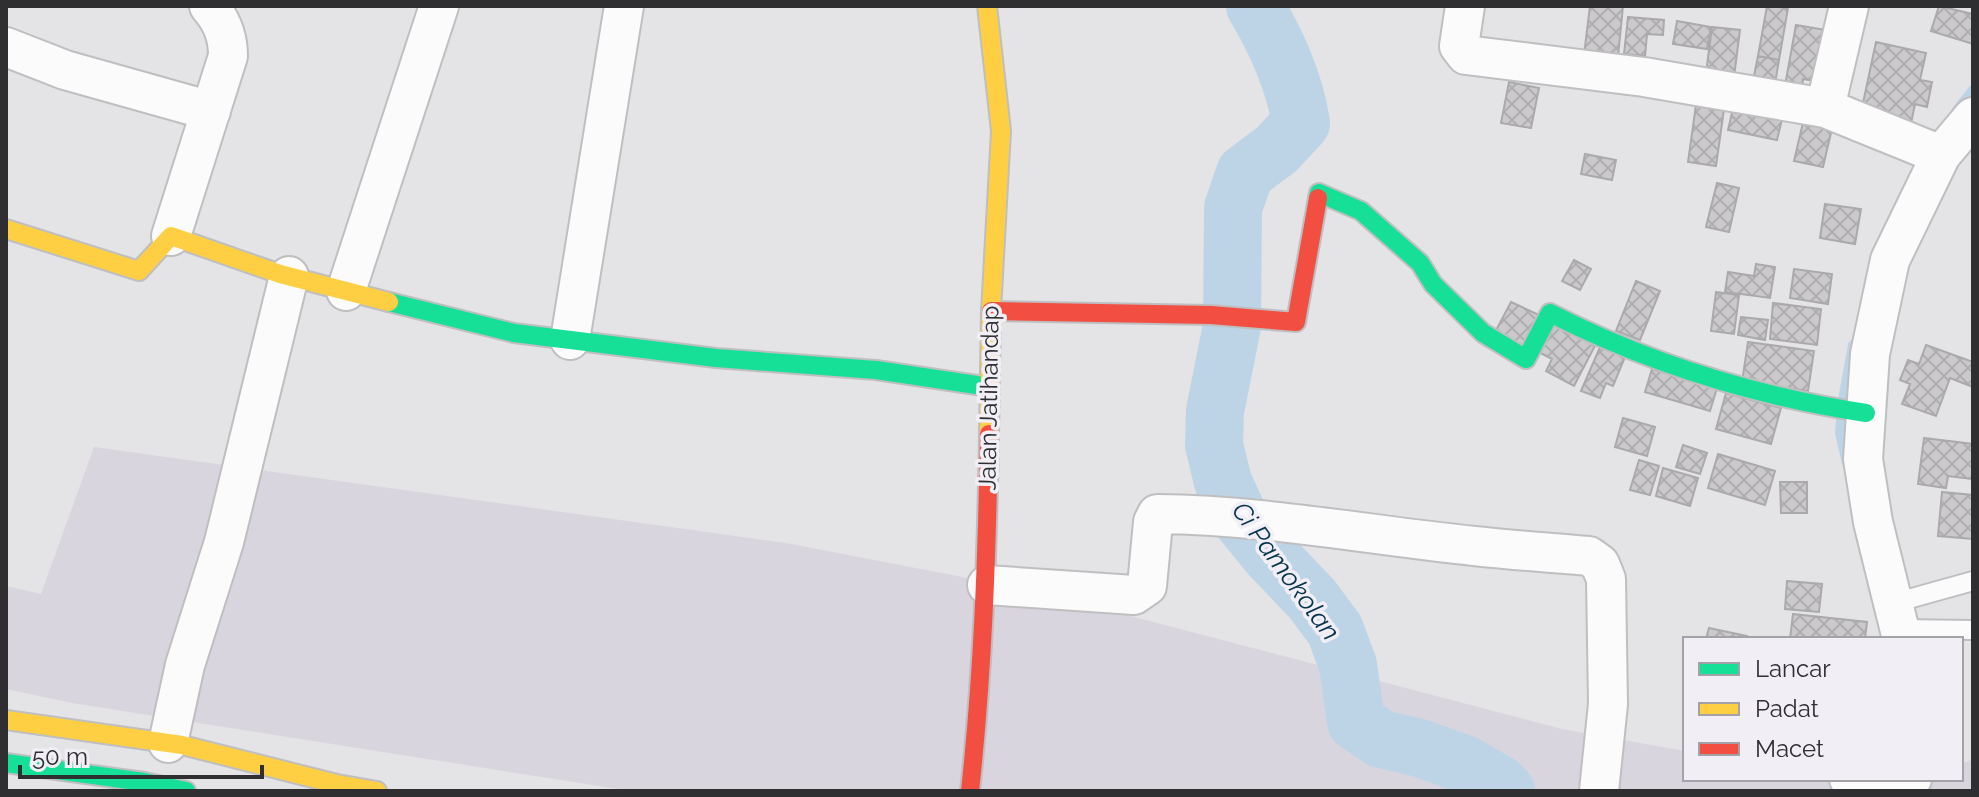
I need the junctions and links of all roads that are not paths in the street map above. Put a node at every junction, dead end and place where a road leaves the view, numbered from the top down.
1 (209, 6) edge
2 (439, 6) edge
3 (624, 6) edge
4 (987, 6) edge
5 (1465, 6) edge
6 (1849, 6) edge
7 (6, 47) edge
8 (1825, 108) junction
9 (211, 111) junction
10 (1973, 117) edge
11 (1941, 155) junction
12 (6, 229) edge
13 (171, 236) junction
14 (289, 276) junction
15 (346, 291) junction
16 (991, 311) junction
17 (570, 340) junction
18 (990, 387) junction
19 (1850, 411) junction
20 (1973, 581) edge
21 (987, 585) junction
22 (1899, 624) edge
23 (1973, 630) edge
24 (6, 720) edge
25 (168, 743) junction
26 (6, 763) edge
27 (183, 791) edge
28 (377, 791) edge
29 (970, 791) edge
30 (1599, 791) edge

1 - 9 street
2 - 15 street
3 - 17 street
4 - 16 main road, Jalan Jatihandap
5 - 8 street
6 - 8 street
7 - 9 street
8 - 11 street
9 - 13 street
10 - 11 street
11 - 19 street
12 - 13 main road
13 - 14 main road
14 - 15 main road
14 - 25 street
15 - 17 main road
16 - 18 main road, Jalan Jatihandap
16 - 19 main road
17 - 18 main road
18 - 21 main road, Jalan Jatihandap
19 - 22 street
20 - 22 lane
21 - 29 main road, Jalan Jatihandap
21 - 30 street
22 - 23 lane
24 - 25 main road
25 - 28 main road
26 - 27 main road

